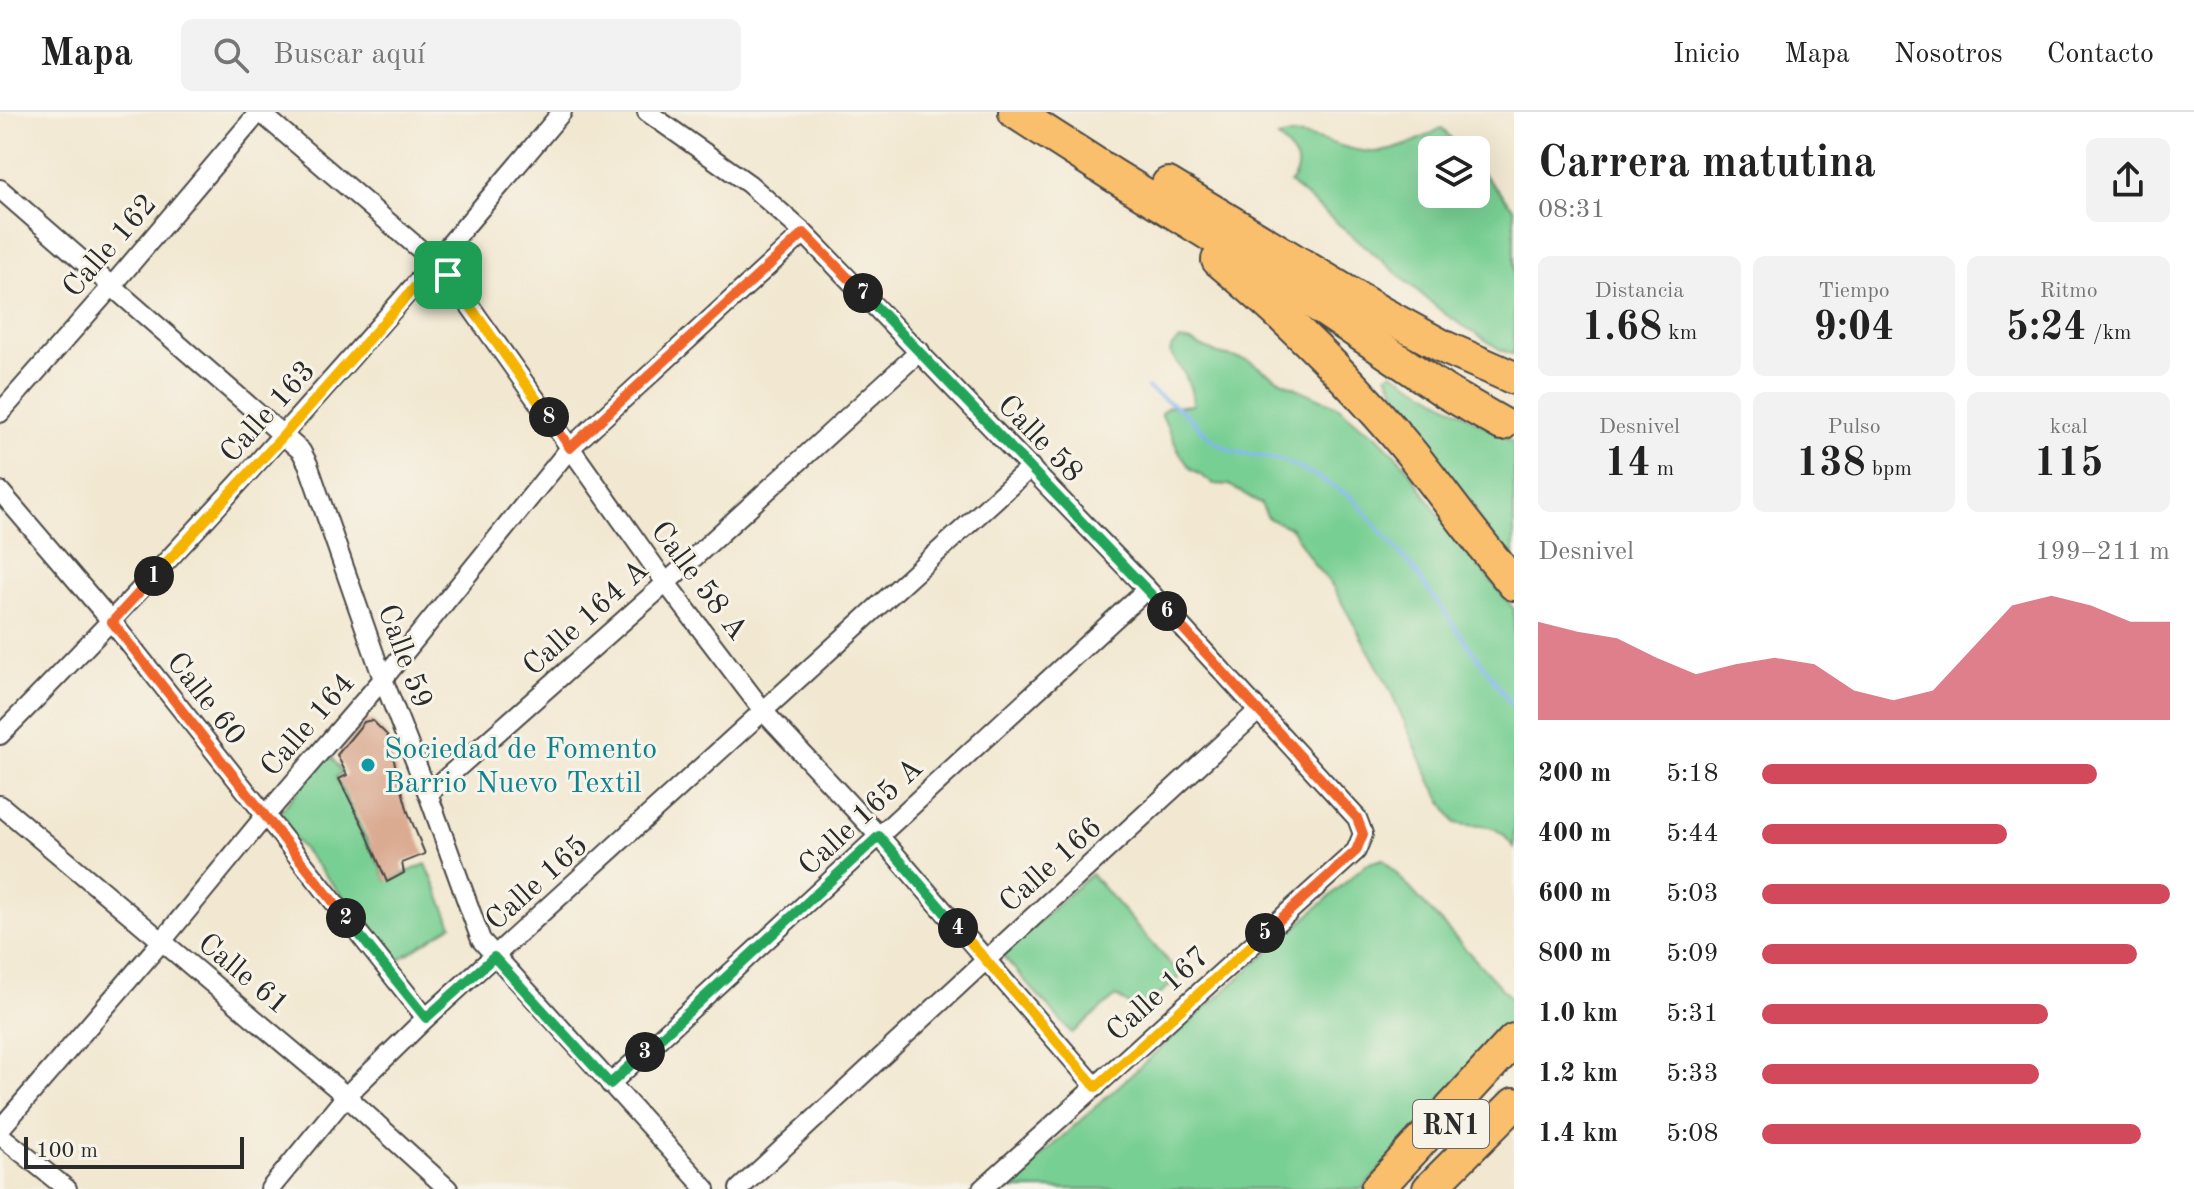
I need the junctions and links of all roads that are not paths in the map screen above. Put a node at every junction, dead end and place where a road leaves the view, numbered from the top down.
1 (260, 112) edge
2 (562, 112) edge
3 (647, 112) edge
4 (1015, 112) edge
5 (1055, 112) edge
6 (1117, 166) junction
7 (0, 189) edge
8 (804, 233) junction
9 (436, 263) junction
10 (112, 286) junction
11 (920, 351) junction
12 (1509, 403) edge
13 (0, 413) edge
14 (284, 435) junction
15 (570, 448) junction
16 (1031, 467) junction
17 (0, 491) edge
18 (666, 583) junction
19 (1514, 584) edge
20 (1147, 589) junction
21 (112, 622) junction
22 (383, 679) junction
23 (1258, 711) junction
24 (764, 712) junction
25 (0, 735) edge
26 (428, 794) junction
27 (0, 805) edge
28 (265, 816) junction
29 (1363, 834) joint
30 (879, 836) junction
31 (162, 941) junction
32 (494, 957) junction
33 (986, 960) junction
34 (426, 1018) junction
35 (1514, 1040) edge
36 (1514, 1059) edge
37 (610, 1084) junction
38 (1096, 1087) junction
39 (346, 1096) junction
40 (1514, 1104) edge
41 (0, 1132) edge
42 (67, 1189) edge
43 (270, 1189) edge
44 (448, 1189) edge
45 (706, 1189) edge
46 (739, 1189) edge
47 (982, 1189) edge
48 (1377, 1189) edge
49 (1389, 1189) edge
50 (1429, 1189) edge

1 - 9 street, Calle 58 A
1 - 10 street, Calle 162
2 - 9 street, Calle 163
3 - 8 street, Calle 58
4 - 6 highway
5 - 6 highway
6 - 12 highway
6 - 12 highway
6 - 19 highway
7 - 10 street, Calle 59
8 - 11 street, Calle 58
8 - 15 street, Calle 164
9 - 14 street, Calle 163
9 - 15 street, Calle 58 A
10 - 13 street, Calle 162
10 - 14 street, Calle 59
11 - 16 street, Calle 58
11 - 18 street, Calle 164 A
14 - 21 street, Calle 163
14 - 22 street, Calle 59
15 - 18 street, Calle 58 A
15 - 22 street, Calle 164
16 - 20 street, Calle 58
16 - 24 street, Calle 165
17 - 21 street, Calle 60
18 - 24 street, Calle 58 A
18 - 26 street, Calle 164 A
20 - 23 street, Calle 58
20 - 30 street, Calle 165 A
21 - 25 street, Calle 163
21 - 28 street, Calle 60
22 - 26 street, Calle 59
22 - 28 street, Calle 164
23 - 29 street, Calle 58
23 - 33 street, Calle 166
24 - 30 street, Calle 58 A
24 - 32 street, Calle 165
26 - 32 street, Calle 59
27 - 31 street, Calle 61
28 - 31 street, Calle 164
28 - 34 street, Calle 60
29 - 38 street, Calle 167
30 - 33 street, Calle 58 A
30 - 37 street, Calle 165 A
31 - 39 street, Calle 61
31 - 41 street, Calle 164
32 - 34 street, Calle 165
32 - 37 street, Calle 59
33 - 38 street, Calle 58 A
33 - 46 street, Calle 166
34 - 39 street, Calle 165
35 - 48 highway
36 - 49 highway, RN1
37 - 45 street, Calle 59
38 - 47 street, Calle 167
39 - 43 street, Calle 165
39 - 44 street, Calle 61
40 - 50 highway, RN1
41 - 42 street

